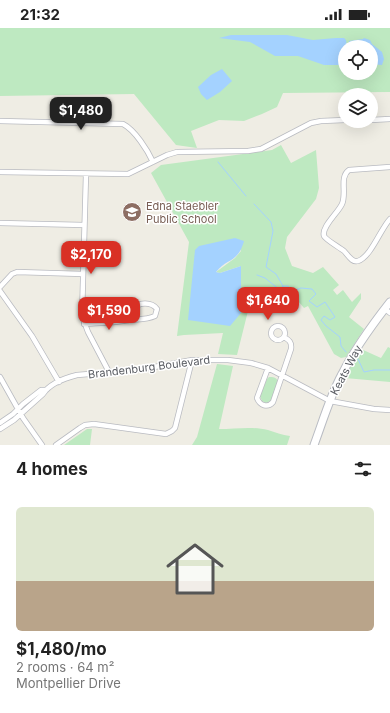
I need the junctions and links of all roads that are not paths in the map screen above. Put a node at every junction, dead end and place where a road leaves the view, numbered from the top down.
1 (338, 120) edge
2 (378, 120) edge
3 (390, 120) edge
4 (0, 121) edge
5 (153, 162) junction
6 (390, 167) edge
7 (0, 172) edge
8 (86, 174) junction
9 (390, 220) edge
10 (0, 222) edge
11 (84, 225) junction
12 (83, 274) junction
13 (0, 288) edge
14 (0, 291) edge
15 (390, 302) edge
16 (387, 311) edge
17 (131, 320) junction
18 (84, 324) junction
19 (284, 337) dead end
20 (192, 360) junction
21 (268, 368) junction
22 (109, 372) junction
23 (282, 376) junction
24 (0, 377) edge
25 (59, 382) junction
26 (330, 401) junction
27 (390, 410) edge
28 (19, 411) junction
29 (0, 423) edge
30 (0, 429) edge
31 (42, 445) edge
32 (56, 445) edge
33 (314, 445) edge

1 - 5 street
2 - 3 street
4 - 5 street
5 - 8 street
6 - 9 street
7 - 8 street
8 - 11 street
10 - 11 street
11 - 12 street
12 - 13 street
12 - 18 street
14 - 25 street
15 - 16 street, Keats Way
16 - 26 street, Keats Way
17 - 17 street
17 - 18 street
18 - 22 street
19 - 23 street
20 - 21 street, Brandenburg Boulevard
20 - 22 street, Brandenburg Boulevard
20 - 32 street
21 - 23 street, Brandenburg Boulevard
21 - 23 street
22 - 25 street, Brandenburg Boulevard
23 - 26 street, Brandenburg Boulevard
24 - 28 street
25 - 28 street, Brandenburg Boulevard
26 - 27 street, Brandenburg Boulevard
26 - 33 street, Keats Way
28 - 29 street, Brandenburg Boulevard
28 - 30 street, Brandenburg Boulevard
28 - 31 street

